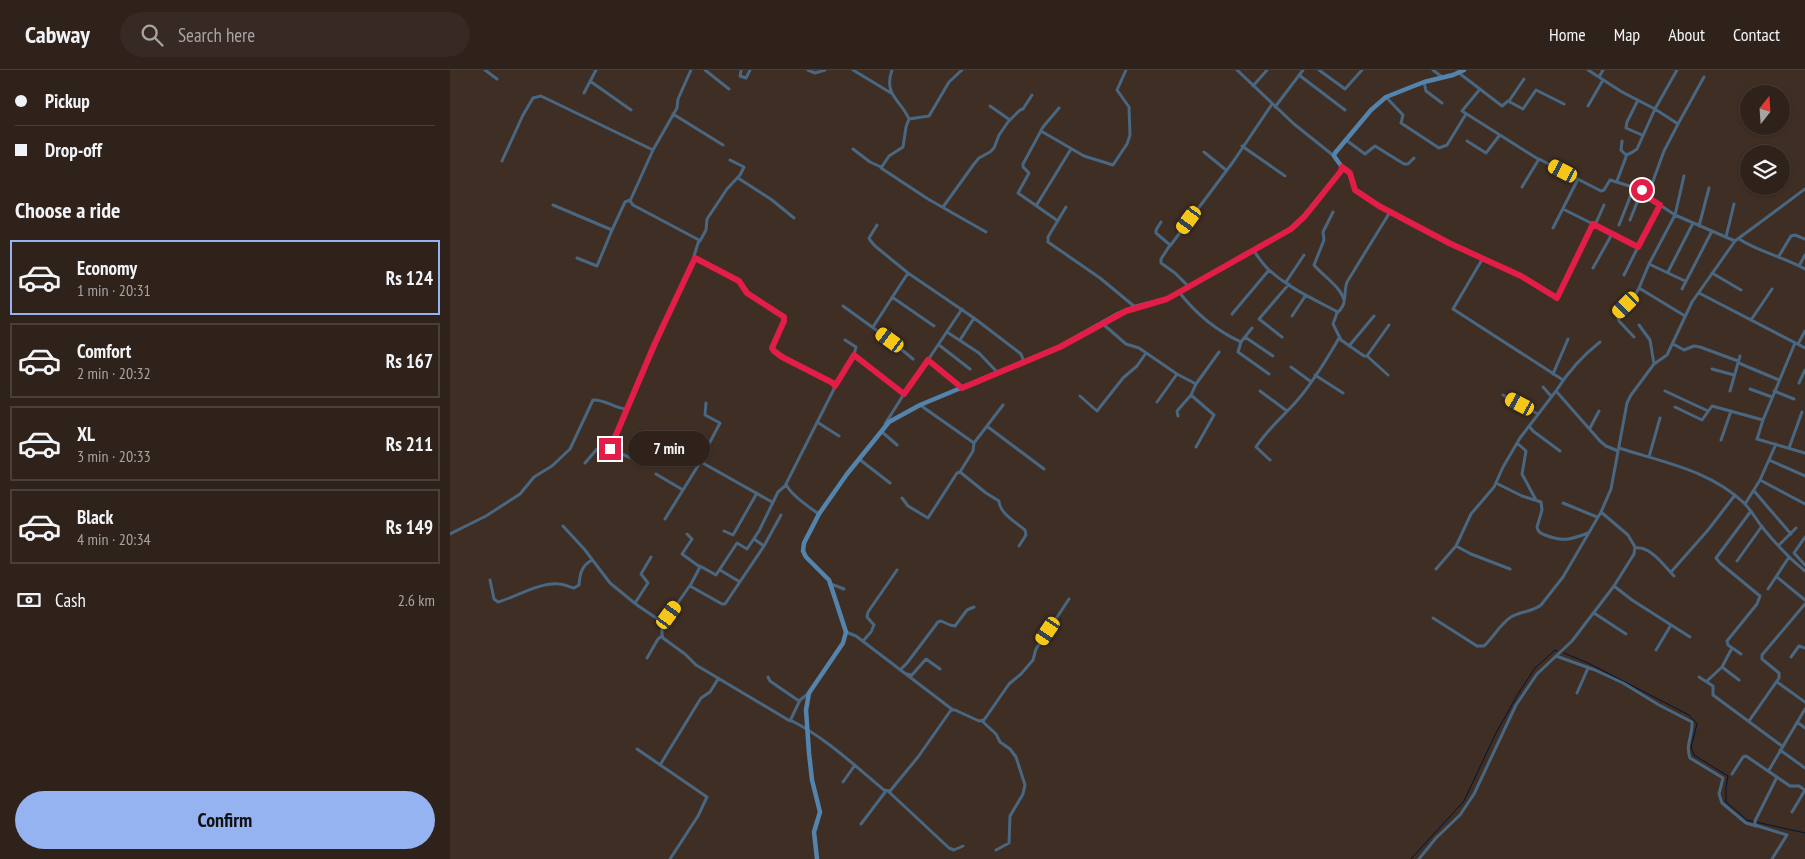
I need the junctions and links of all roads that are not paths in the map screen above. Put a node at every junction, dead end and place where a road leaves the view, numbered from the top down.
1 (485, 70) edge
2 (596, 70) edge
3 (691, 70) edge
4 (705, 70) edge
5 (750, 70) edge
6 (808, 70) edge
7 (825, 70) edge
8 (853, 70) edge
9 (892, 70) edge
10 (962, 70) edge
11 (1126, 70) edge
12 (1236, 70) edge
13 (1267, 70) edge
14 (1303, 70) edge
15 (1319, 70) edge
16 (1362, 70) edge
17 (1433, 70) edge
18 (1588, 70) edge
19 (1603, 70) edge
20 (1677, 70) edge
21 (741, 71) edge
22 (1462, 71) edge
23 (1326, 72) edge
24 (1299, 75) junction
25 (1599, 77) junction
26 (1704, 77) dead end
27 (1443, 78) junction
28 (497, 79) dead end
29 (1524, 79) dead end
30 (1603, 80) junction
31 (590, 81) junction
32 (1424, 82) junction
33 (1253, 86) junction
34 (729, 89) dead end
35 (1480, 89) junction
36 (584, 93) dead end
37 (891, 93) junction
38 (1032, 95) dead end
39 (1386, 97) junction
40 (1638, 100) junction
41 (1509, 101) junction
42 (1442, 102) dead end
43 (1564, 104) dead end
44 (1273, 105) junction
45 (990, 106) dead end
46 (1588, 106) dead end
47 (1059, 108) dead end
48 (1655, 109) junction
49 (631, 110) dead end
50 (1345, 110) dead end
51 (673, 114) junction
52 (1466, 114) junction
53 (909, 119) junction
54 (1010, 120) junction
55 (1678, 124) junction
56 (1041, 131) junction
57 (1499, 136) junction
58 (1642, 136) junction
59 (1346, 140) junction
60 (1622, 140) dead end
61 (1467, 141) dead end
62 (723, 145) dead end
63 (1242, 146) junction
64 (853, 149) dead end
65 (1071, 149) junction
66 (653, 150) junction
67 (1204, 152) dead end
68 (1626, 154) junction
69 (1334, 156) junction
70 (1414, 158) dead end
71 (1538, 159) junction
72 (730, 160) dead end
73 (502, 162) dead end
74 (881, 167) junction
75 (1342, 167) junction
76 (1226, 170) junction
77 (1285, 176) dead end
78 (1684, 176) dead end
79 (738, 178) junction
80 (1578, 179) junction
81 (1617, 181) junction
82 (1522, 187) dead end
83 (1634, 187) junction
84 (1709, 188) dead end
85 (1805, 189) edge
86 (1642, 190) junction
87 (1649, 192) junction
88 (630, 200) junction
89 (1734, 204) dead end
90 (553, 205) dead end
91 (1036, 205) junction
92 (1604, 205) dead end
93 (1660, 205) junction
94 (943, 207) junction
95 (1066, 207) dead end
96 (1563, 209) junction
97 (1333, 212) dead end
98 (1390, 212) junction
99 (1675, 215) junction
100 (794, 218) dead end
101 (1630, 220) dead end
102 (1058, 221) junction
103 (1161, 222) dead end
104 (1693, 223) junction
105 (1594, 224) junction
106 (877, 225) dead end
107 (1619, 225) dead end
108 (1699, 226) junction
109 (1554, 228) dead end
110 (612, 230) junction
111 (986, 232) dead end
112 (1712, 232) junction
113 (1612, 234) junction
114 (1726, 237) junction
115 (1739, 238) junction
116 (1805, 240) edge
117 (700, 242) junction
118 (1735, 242) junction
119 (1170, 246) junction
120 (1638, 247) junction
121 (1254, 251) junction
122 (1805, 254) edge
123 (1304, 255) dead end
124 (1779, 256) junction
125 (577, 258) dead end
126 (695, 258) junction
127 (1483, 258) junction
128 (1650, 264) junction
129 (1800, 266) junction
130 (1593, 268) dead end
131 (1805, 269) edge
132 (1269, 270) junction
133 (1668, 272) junction
134 (908, 273) junction
135 (1712, 273) junction
136 (1624, 275) dead end
137 (1685, 281) junction
138 (1288, 283) junction
139 (1189, 287) junction
140 (1639, 288) junction
141 (1682, 289) dead end
142 (1772, 289) dead end
143 (1741, 290) dead end
144 (1179, 292) junction
145 (1699, 293) junction
146 (1306, 295) junction
147 (892, 297) junction
148 (842, 306) dead end
149 (1136, 307) junction
150 (962, 309) junction
151 (1340, 310) junction
152 (1337, 313) junction
153 (1232, 314) dead end
154 (1292, 316) dead end
155 (1374, 316) dead end
156 (1685, 316) junction
157 (974, 318) junction
158 (1751, 320) junction
159 (1103, 324) junction
160 (1388, 325) dead end
161 (1639, 325) dead end
162 (934, 326) dead end
163 (873, 327) junction
164 (1252, 328) dead end
165 (1805, 331) edge
166 (947, 332) junction
167 (1282, 336) dead end
168 (1245, 337) junction
169 (1634, 337) dead end
170 (1339, 338) junction
171 (1568, 339) dead end
172 (845, 340) dead end
173 (960, 340) junction
174 (1241, 342) junction
175 (1600, 342) dead end
176 (1796, 343) junction
177 (1673, 344) junction
178 (938, 345) junction
179 (1350, 346) junction
180 (1805, 348) edge
181 (1219, 352) dead end
182 (1146, 353) junction
183 (854, 355) junction
184 (1273, 356) dead end
185 (1367, 356) junction
186 (1740, 356) dead end
187 (913, 359) dead end
188 (928, 360) junction
189 (1738, 361) junction
190 (1024, 362) junction
191 (1654, 364) junction
192 (1291, 368) dead end
193 (970, 369) dead end
194 (1712, 369) dead end
195 (1805, 370) edge
196 (998, 374) junction
197 (1177, 374) junction
198 (1269, 374) dead end
199 (1553, 374) junction
200 (1315, 375) junction
201 (1388, 375) dead end
202 (1734, 375) junction
203 (1563, 380) junction
204 (1779, 380) junction
205 (1310, 381) junction
206 (1799, 383) dead end
207 (1196, 384) junction
208 (835, 386) junction
209 (1543, 387) dead end
210 (962, 388) junction
211 (1750, 389) dead end
212 (1260, 391) dead end
213 (1556, 391) junction
214 (1666, 391) dead end
215 (1730, 391) dead end
216 (1774, 391) junction
217 (1343, 393) dead end
218 (904, 394) junction
219 (1191, 394) junction
220 (1503, 395) dead end
221 (1080, 396) dead end
222 (1551, 396) junction
223 (1772, 397) junction
224 (1794, 399) dead end
225 (1157, 402) dead end
226 (706, 403) dead end
227 (920, 404) junction
228 (1003, 405) dead end
229 (1675, 407) dead end
230 (626, 410) junction
231 (1708, 410) junction
232 (1287, 411) junction
233 (1599, 411) dead end
234 (1731, 411) junction
235 (1802, 412) dead end
236 (1538, 414) junction
237 (1178, 416) dead end
238 (1660, 418) dead end
239 (1763, 420) junction
240 (817, 422) junction
241 (885, 426) junction
242 (1529, 426) junction
243 (988, 427) junction
244 (1590, 428) junction
245 (881, 431) junction
246 (839, 436) dead end
247 (1721, 440) dead end
248 (974, 443) junction
249 (1517, 443) junction
250 (1776, 444) junction
251 (898, 445) dead end
252 (1196, 447) dead end
253 (1790, 448) junction
254 (610, 449) junction
255 (1619, 449) junction
256 (1560, 451) dead end
257 (1805, 453) edge
258 (1649, 457) junction
259 (631, 458) dead end
260 (859, 459) junction
261 (1270, 460) dead end
262 (1769, 460) junction
263 (701, 461) junction
264 (585, 463) dead end
265 (1044, 468) dead end
266 (960, 472) junction
267 (656, 474) dead end
268 (1805, 476) edge
269 (1760, 480) junction
270 (890, 482) dead end
271 (1496, 483) junction
272 (786, 485) junction
273 (683, 490) junction
274 (1754, 491) junction
275 (757, 493) junction
276 (1735, 495) junction
277 (902, 498) dead end
278 (1536, 500) junction
279 (772, 502) junction
280 (1564, 504) dead end
281 (1745, 504) junction
282 (1805, 504) edge
283 (1751, 510) junction
284 (1601, 512) junction
285 (819, 514) junction
286 (781, 515) dead end
287 (1597, 517) junction
288 (665, 519) dead end
289 (563, 526) dead end
290 (1762, 526) junction
291 (1796, 528) dead end
292 (724, 531) dead end
293 (1588, 533) junction
294 (450, 534) edge
295 (687, 534) dead end
296 (1791, 534) junction
297 (1805, 537) edge
298 (754, 539) junction
299 (1779, 545) junction
300 (764, 546) junction
301 (1019, 546) dead end
302 (1456, 546) junction
303 (1635, 548) junction
304 (651, 557) dead end
305 (1789, 557) junction
306 (592, 560) junction
307 (1737, 561) dead end
308 (1805, 564) edge
309 (700, 566) junction
310 (1801, 568) junction
311 (1436, 569) dead end
312 (1510, 569) dead end
313 (720, 570) junction
314 (897, 570) dead end
315 (1805, 571) edge
316 (1777, 577) junction
317 (490, 580) dead end
318 (740, 582) junction
319 (831, 584) junction
320 (690, 586) junction
321 (1614, 586) junction
322 (844, 589) dead end
323 (1768, 589) dead end
324 (1068, 599) dead end
325 (1805, 602) edge
326 (635, 603) junction
327 (974, 607) dead end
328 (1594, 613) junction
329 (1433, 618) dead end
330 (663, 624) junction
331 (1671, 624) junction
332 (846, 632) junction
333 (1626, 634) dead end
334 (662, 636) junction
335 (1690, 637) dead end
336 (863, 642) junction
337 (1732, 648) junction
338 (1805, 648) edge
339 (1656, 650) dead end
340 (1741, 654) dead end
341 (1556, 656) junction
342 (1791, 657) dead end
343 (647, 658) dead end
344 (1722, 667) junction
345 (1588, 668) junction
346 (940, 669) dead end
347 (900, 670) junction
348 (904, 673) junction
349 (1699, 677) dead end
350 (768, 678) dead end
351 (718, 679) junction
352 (1739, 680) dead end
353 (1708, 682) junction
354 (1778, 682) junction
355 (809, 693) junction
356 (1577, 693) dead end
357 (799, 701) junction
358 (1805, 702) edge
359 (953, 710) junction
360 (1805, 710) edge
361 (792, 721) junction
362 (982, 721) junction
363 (1749, 721) junction
364 (1797, 722) junction
365 (1805, 728) edge
366 (807, 729) junction
367 (1781, 748) junction
368 (637, 749) dead end
369 (660, 765) junction
370 (855, 765) junction
371 (1805, 768) edge
372 (1768, 770) junction
373 (1732, 774) dead end
374 (1777, 777) junction
375 (843, 782) dead end
376 (1805, 790) edge
377 (887, 791) junction
378 (1792, 812) dead end
379 (861, 824) dead end
380 (1756, 824) junction
381 (963, 846) dead end
382 (996, 850) dead end
383 (670, 859) edge
384 (817, 859) edge
385 (1419, 859) edge
386 (1772, 859) edge

1 - 28 street
2 - 31 street
3 - 51 street
4 - 34 street
5 - 21 street
6 - 7 street
8 - 37 street
9 - 37 street
10 - 53 street
11 - 65 street
12 - 33 street
13 - 33 street
14 - 24 street
15 - 23 street
16 - 23 street
17 - 27 street
18 - 25 street
19 - 25 street
20 - 48 street
22 - 27 street
22 - 35 street
24 - 44 street
24 - 50 street
25 - 30 street
26 - 55 street
27 - 32 street
29 - 41 street
30 - 40 street
30 - 46 street
31 - 36 street
31 - 49 street
32 - 39 street
32 - 42 street
33 - 44 street
35 - 41 street
35 - 52 street
37 - 53 street
38 - 54 street
39 - 52 street
39 - 59 street
40 - 48 street
40 - 58 street
41 - 43 street
44 - 63 street
44 - 69 street
45 - 54 street
47 - 56 street
48 - 55 street
48 - 58 street
51 - 62 street
51 - 66 street
52 - 57 street
53 - 74 street
54 - 94 street
55 - 87 street
56 - 65 street
56 - 91 street
57 - 61 street
57 - 71 street
58 - 68 street
59 - 69 street
59 - 70 street
60 - 68 street
63 - 76 street
63 - 77 street
64 - 74 street
65 - 91 street
66 - 73 street
66 - 88 street
67 - 76 street
68 - 81 street
69 - 75 street
71 - 80 street
71 - 82 street
72 - 79 street
74 - 94 street
75 - 98 street
75 - 121 street
76 - 119 street
78 - 99 street
79 - 100 street
79 - 117 street
80 - 81 street
80 - 96 street
81 - 83 street
83 - 86 street
83 - 107 street
84 - 108 street
85 - 115 street
86 - 87 street
86 - 101 street
87 - 93 street
88 - 110 street
88 - 117 street
89 - 114 street
90 - 110 street
91 - 102 street
92 - 105 street
93 - 99 street
93 - 120 street
94 - 111 street
95 - 102 street
96 - 105 street
96 - 109 street
97 - 151 street
98 - 127 street
98 - 151 street
99 - 104 street
99 - 128 street
102 - 149 street
103 - 119 street
104 - 108 street
104 - 133 street
105 - 113 street
105 - 127 street
106 - 134 street
108 - 112 street
110 - 125 street
112 - 114 street
112 - 137 street
113 - 120 street
113 - 130 street
114 - 118 street
115 - 118 street
115 - 124 street
116 - 124 street
117 - 126 street
118 - 135 street
119 - 139 street
120 - 136 street
121 - 132 street
121 - 139 street
122 - 129 street
123 - 138 street
124 - 129 street
126 - 208 street
126 - 230 street
127 - 199 street
128 - 133 street
128 - 140 street
129 - 131 street
132 - 138 street
132 - 153 street
133 - 137 street
134 - 147 street
134 - 150 street
135 - 143 street
135 - 145 street
137 - 141 street
138 - 146 street
138 - 167 street
139 - 144 street
140 - 156 street
140 - 169 street
142 - 158 street
144 - 149 street
144 - 174 street
145 - 156 street
145 - 158 street
146 - 152 street
146 - 154 street
147 - 162 street
147 - 163 street
148 - 163 street
149 - 159 street
150 - 157 street
150 - 166 street
151 - 152 street
152 - 170 street
155 - 179 street
156 - 177 street
157 - 173 street
157 - 190 street
158 - 176 street
159 - 182 street
159 - 190 street
160 - 185 street
161 - 191 street
163 - 187 street
164 - 168 street
165 - 176 street
166 - 173 street
166 - 178 street
168 - 174 street
168 - 184 street
170 - 179 street
170 - 200 street
171 - 199 street
172 - 183 street
173 - 196 street
174 - 198 street
175 - 203 street
176 - 180 street
176 - 204 street
177 - 189 street
177 - 191 street
178 - 188 street
178 - 193 street
179 - 185 street
181 - 207 street
182 - 197 street
182 - 221 street
183 - 208 street
183 - 218 street
185 - 201 street
186 - 189 street
188 - 210 street
188 - 218 street
189 - 202 street
189 - 204 street
190 - 196 street
191 - 255 street
192 - 205 street
194 - 202 street
195 - 206 street
196 - 210 street
197 - 207 street
197 - 225 street
199 - 203 street
200 - 205 street
200 - 217 street
202 - 215 street
203 - 213 street
204 - 216 street
205 - 232 street
207 - 219 street
208 - 240 street
209 - 222 street
210 - 227 street
211 - 223 street
212 - 232 street
213 - 222 street
213 - 244 street
214 - 231 street
216 - 223 street
216 - 224 street
218 - 241 street
219 - 237 street
219 - 252 street
220 - 236 street
222 - 236 street
223 - 239 street
226 - 263 street
227 - 241 street
227 - 248 street
228 - 243 street
229 - 231 street
230 - 254 street
230 - 294 street
231 - 234 street
232 - 261 street
233 - 244 street
234 - 239 street
234 - 247 street
235 - 253 street
236 - 242 street
238 - 258 street
239 - 250 street
240 - 246 street
240 - 272 street
241 - 245 street
242 - 249 street
242 - 256 street
243 - 248 street
243 - 265 street
244 - 255 street
245 - 251 street
245 - 260 street
248 - 266 street
249 - 271 street
249 - 278 street
250 - 253 street
250 - 262 street
253 - 257 street
254 - 259 street
254 - 264 street
255 - 258 street
255 - 284 street
258 - 276 street
260 - 270 street
260 - 285 street
262 - 268 street
262 - 269 street
263 - 273 street
263 - 275 street
266 - 277 street
266 - 301 street
267 - 273 street
269 - 274 street
269 - 282 street
271 - 278 street
271 - 302 street
272 - 279 street
272 - 285 street
273 - 288 street
274 - 281 street
274 - 296 street
275 - 279 street
275 - 292 street
276 - 281 street
276 - 303 street
278 - 293 street
279 - 298 street
280 - 287 street
281 - 283 street
283 - 290 street
283 - 337 street
284 - 287 street
284 - 303 street
285 - 319 street
286 - 300 street
287 - 293 street
289 - 306 street
290 - 299 street
290 - 307 street
291 - 296 street
293 - 329 street
295 - 309 street
296 - 299 street
297 - 308 street
298 - 300 street
298 - 313 street
299 - 305 street
300 - 318 street
302 - 311 street
302 - 312 street
303 - 321 street
304 - 326 street
305 - 310 street
305 - 316 street
306 - 317 street
306 - 326 street
308 - 310 street
309 - 313 street
309 - 320 street
310 - 315 street
313 - 318 street
314 - 336 street
316 - 323 street
316 - 325 street
318 - 320 street
319 - 322 street
319 - 332 street
320 - 330 street
321 - 328 street
321 - 331 street
324 - 362 street
325 - 354 street
326 - 330 street
327 - 347 street
328 - 333 street
328 - 341 street
330 - 334 street
331 - 335 street
331 - 339 street
332 - 336 street
332 - 355 street
334 - 343 street
334 - 351 street
336 - 347 street
337 - 340 street
337 - 344 street
338 - 342 street
341 - 345 street
341 - 385 street
344 - 352 street
344 - 353 street
345 - 356 street
345 - 380 street
346 - 348 street
347 - 348 street
348 - 359 street
349 - 353 street
350 - 357 street
351 - 361 street
351 - 369 street
353 - 363 street
354 - 358 street
354 - 363 street
355 - 357 street
355 - 366 street
357 - 361 street
359 - 362 street
359 - 377 street
360 - 364 street
361 - 366 street
362 - 382 street
363 - 367 street
364 - 365 street
364 - 367 street
366 - 370 street
366 - 384 street
367 - 371 street
367 - 372 street
368 - 369 street
369 - 383 street
370 - 375 street
370 - 377 street
372 - 373 street
372 - 374 street
374 - 376 street
374 - 380 street
376 - 378 street
377 - 379 street
377 - 381 street
380 - 386 street

